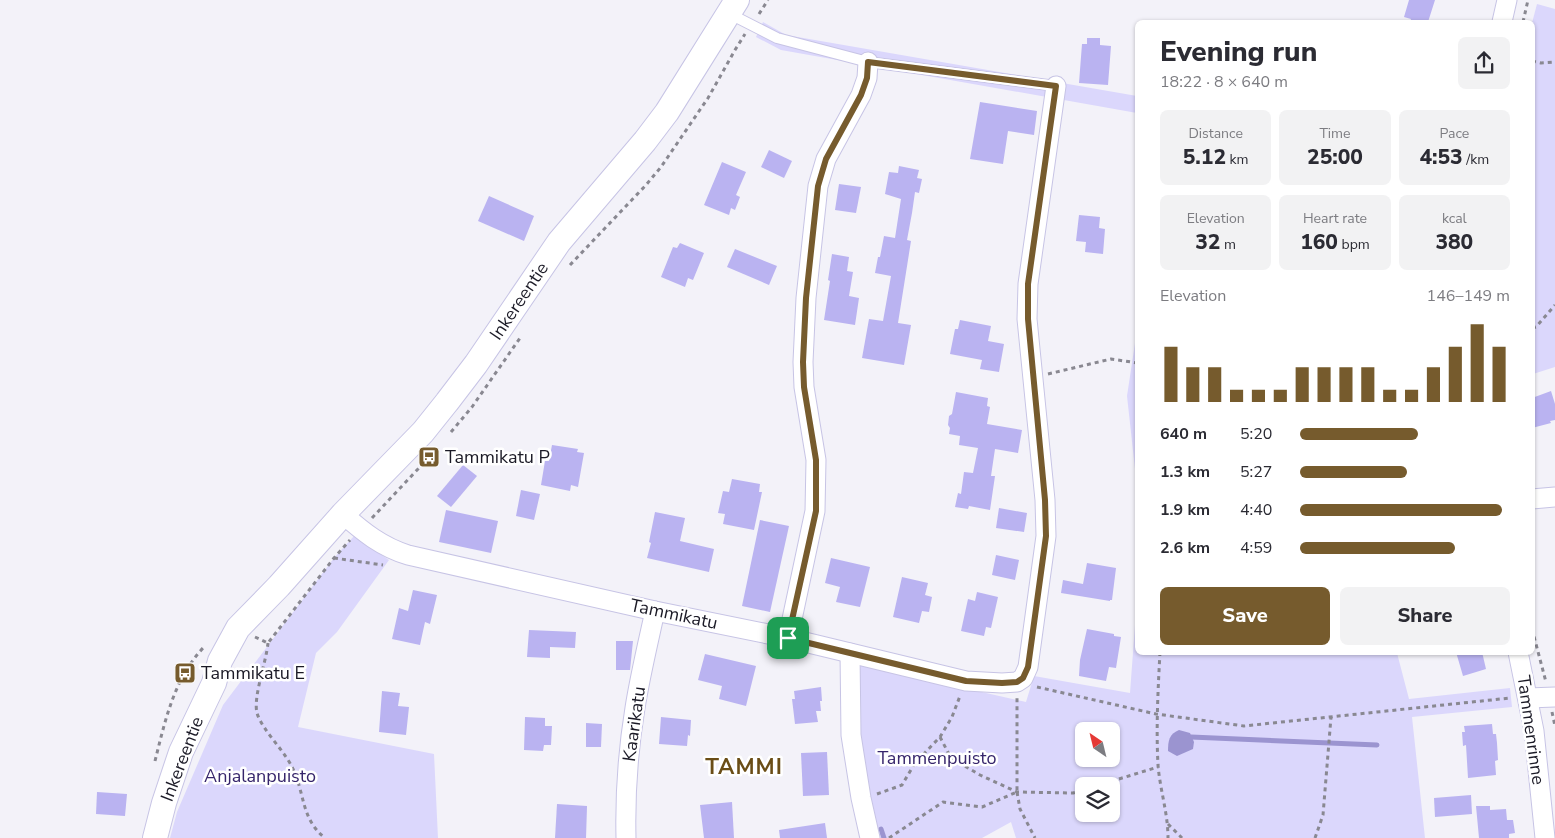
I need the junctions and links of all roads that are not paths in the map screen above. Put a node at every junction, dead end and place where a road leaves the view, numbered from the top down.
1 (1508, 0) edge
2 (732, 7) edge
3 (1503, 20) edge
4 (868, 62) junction
5 (1056, 86) joint
6 (1555, 497) edge
7 (1535, 500) edge
8 (343, 514) junction
9 (655, 611) junction
10 (788, 638) junction
11 (850, 653) junction
12 (1519, 655) edge
13 (1552, 697) edge
14 (1528, 698) junction
15 (155, 838) edge
16 (626, 838) edge
17 (870, 838) edge
18 (1545, 838) edge

1 - 3 street
2 - 4 lane
2 - 8 street, Inkereentie
4 - 5 lane
4 - 10 street
5 - 11 street, Tammikatu
6 - 7 street
8 - 9 street, Tammikatu
8 - 15 street, Inkereentie
9 - 10 street, Tammikatu
9 - 16 street, Kaarikatu
10 - 11 street, Tammikatu
11 - 17 street
12 - 14 street, Tammenrinne
13 - 14 street
14 - 18 street, Tammenrinne

